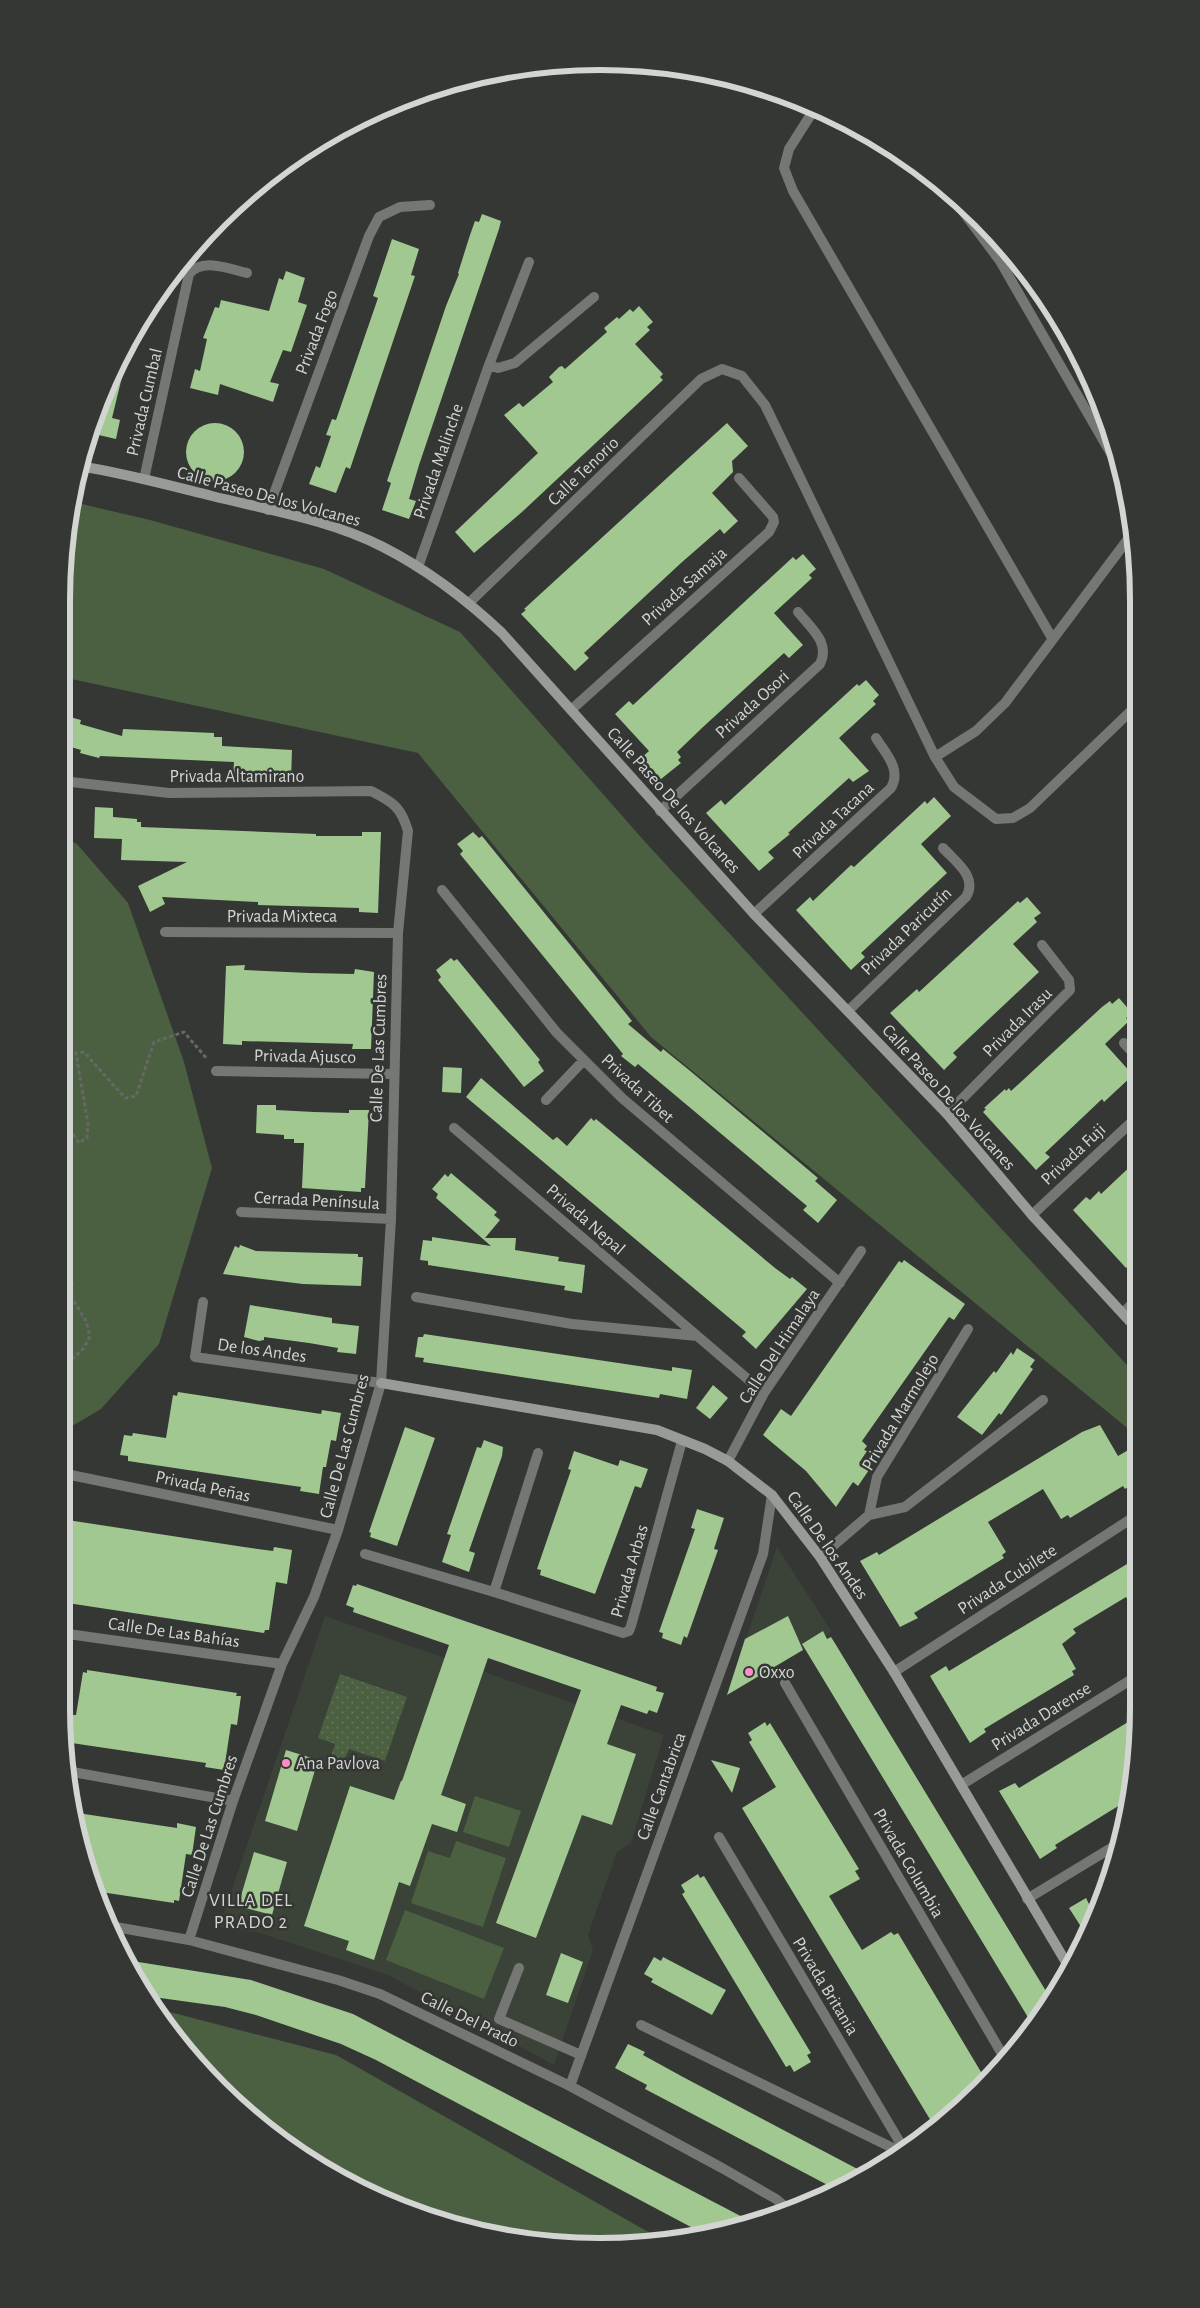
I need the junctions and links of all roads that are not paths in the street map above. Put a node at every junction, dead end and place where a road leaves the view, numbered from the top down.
1 (811, 114) edge
2 (430, 206) dead end
3 (970, 220) edge
4 (529, 262) dead end
5 (246, 273) dead end
6 (594, 297) dead end
7 (489, 365) junction
8 (1107, 447) edge
9 (87, 468) edge
10 (739, 478) dead end
11 (144, 479) junction
12 (268, 510) junction
13 (1126, 541) edge
14 (418, 568) junction
15 (470, 602) junction
16 (798, 612) dead end
17 (1052, 638) junction
18 (571, 710) junction
19 (1130, 712) edge
20 (876, 738) dead end
21 (935, 757) junction
22 (70, 782) edge
23 (660, 810) junction
24 (404, 815) joint
25 (943, 848) dead end
26 (442, 890) dead end
27 (754, 914) junction
28 (165, 932) dead end
29 (398, 933) junction
30 (1042, 944) dead end
31 (848, 1011) junction
32 (1124, 1043) dead end
33 (1130, 1050) edge
34 (584, 1060) junction
35 (216, 1071) road end
36 (393, 1074) junction
37 (546, 1100) dead end
38 (947, 1114) junction
39 (1130, 1124) edge
40 (454, 1128) dead end
41 (241, 1212) dead end
42 (1032, 1215) junction
43 (391, 1219) junction
44 (861, 1251) dead end
45 (840, 1283) junction
46 (416, 1297) dead end
47 (203, 1302) dead end
48 (1130, 1306) edge
49 (1123, 1313) junction
50 (1130, 1321) edge
51 (968, 1329) dead end
52 (697, 1336) junction
53 (381, 1383) junction
54 (764, 1393) junction
55 (1043, 1400) dead end
56 (682, 1441) junction
57 (538, 1453) dead end
58 (728, 1461) junction
59 (70, 1475) edge
60 (772, 1495) junction
61 (868, 1515) junction
62 (1130, 1520) edge
63 (338, 1530) junction
64 (366, 1554) dead end
65 (820, 1557) junction
66 (494, 1592) junction
67 (70, 1634) edge
68 (282, 1664) junction
69 (894, 1672) junction
70 (1130, 1680) edge
71 (785, 1684) dead end
72 (74, 1772) edge
73 (961, 1784) junction
74 (232, 1801) junction
75 (719, 1837) dead end
76 (1111, 1848) edge
77 (1027, 1899) junction
78 (118, 1927) edge
79 (189, 1940) junction
80 (1065, 1961) edge
81 (519, 1968) dead end
82 (641, 2025) dead end
83 (1001, 2053) edge
84 (581, 2055) junction
85 (570, 2086) junction
86 (900, 2145) edge
87 (896, 2148) edge
88 (784, 2205) edge

1 - 17 street
2 - 12 street, Privada Fogo
3 - 8 street
4 - 7 street, Privada Malinche
5 - 11 street, Privada Cumbal
6 - 7 street
7 - 14 street, Privada Malinche
9 - 11 street, Calle Paseo De los Volcanes
10 - 18 street, Privada Samaja
11 - 12 street, Calle Paseo De los Volcanes
12 - 14 street, Calle Paseo De los Volcanes
13 - 17 street
14 - 15 street, Calle Paseo De los Volcanes
15 - 18 street, Calle Paseo De los Volcanes
15 - 21 street, Calle Tenorio
16 - 23 street, Privada Osori
17 - 21 street
18 - 23 street, Calle Paseo De los Volcanes
19 - 21 street
20 - 27 street, Privada Tacana
22 - 24 street, Privada Altamirano
23 - 27 street, Calle Paseo De los Volcanes
24 - 29 street, Calle De Las Cumbres
25 - 31 street, Privada Paricutín
26 - 34 street, Privada Tibet
27 - 31 street, Calle Paseo De los Volcanes
28 - 29 street, Privada Mixteca
29 - 36 street, Calle De Las Cumbres
30 - 38 street, Privada Irasu
31 - 38 street, Calle Paseo De los Volcanes
32 - 33 street
34 - 37 street
34 - 45 street, Privada Tibet
35 - 36 street, Privada Ajusco
36 - 43 street, Calle De Las Cumbres
38 - 42 street, Calle Paseo De los Volcanes
39 - 42 street, Privada Fuji
40 - 52 street, Privada Nepal
41 - 43 street, Cerrada Península
42 - 49 street, Calle Paseo De los Volcanes
43 - 53 street, Calle De Las Cumbres
44 - 45 street, Calle Del Himalaya
45 - 54 street, Calle Del Himalaya
46 - 52 street
47 - 53 street, De los Andes
48 - 49 street
49 - 50 street, Calle Paseo De los Volcanes
51 - 61 street, Privada Marmolejo
52 - 54 street, Privada Nepal
53 - 56 street, Calle De los Andes
53 - 63 street, Calle De Las Cumbres
54 - 58 street, Calle Del Himalaya
55 - 61 street
56 - 58 street, Calle De los Andes
56 - 66 street, Privada Arbas
57 - 66 street
58 - 60 street, Calle De los Andes
59 - 63 street, Privada Peñas
60 - 65 street, Calle De los Andes
60 - 84 street, Calle Cantabrica
61 - 65 street
62 - 69 street, Privada Cubilete
63 - 68 street, Calle De Las Cumbres
64 - 66 street, Privada Arbas
65 - 69 street, Calle De los Andes
67 - 68 street, Calle De Las Bahías
68 - 74 street, Calle De Las Cumbres
69 - 73 street, Calle De los Andes
70 - 73 street, Privada Darense
71 - 83 street, Privada Columbia
72 - 74 street
73 - 77 street, Calle De los Andes
74 - 79 street, Calle De Las Cumbres
75 - 86 street, Privada Britania
76 - 77 street
77 - 80 street, Calle De los Andes
78 - 79 street, Calle Del Prado
79 - 85 street, Calle Del Prado
81 - 84 street
82 - 87 street, Privada Britania
84 - 85 street, Calle Cantabrica
85 - 88 street, Calle Del Prado

